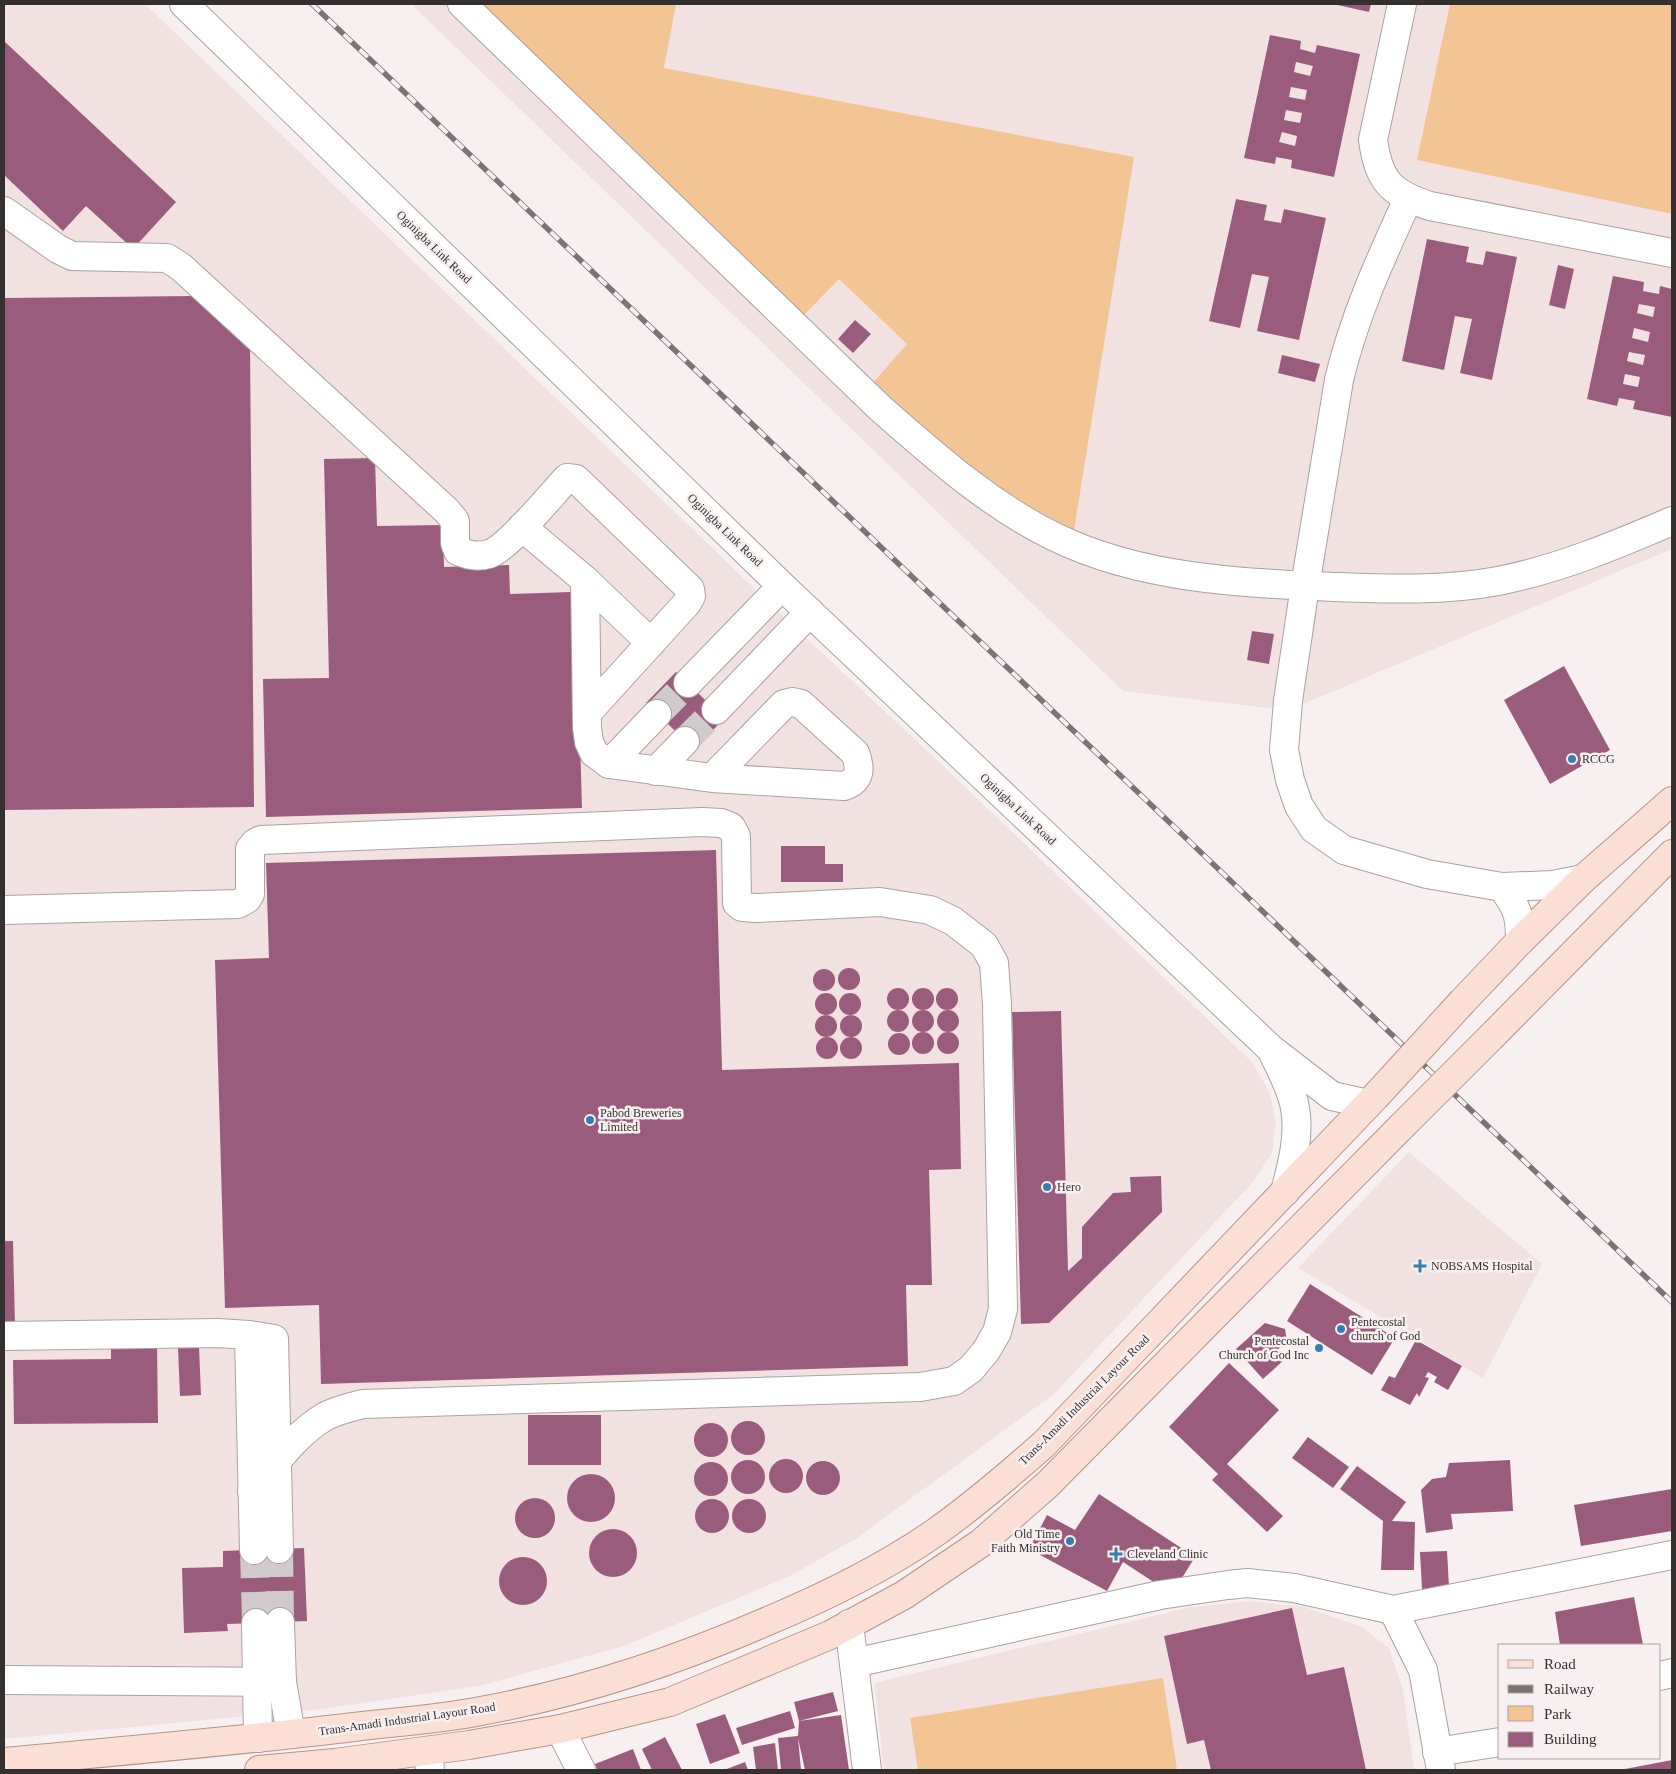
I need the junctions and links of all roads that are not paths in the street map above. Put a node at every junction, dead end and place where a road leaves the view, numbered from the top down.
1 (184, 4) edge
2 (462, 4) edge
3 (1402, 4) edge
4 (1408, 199) junction
5 (4, 211) edge
6 (1672, 254) edge
7 (1672, 521) edge
8 (522, 527) junction
9 (585, 580) junction
10 (782, 586) junction
11 (1305, 586) junction
12 (810, 612) junction
13 (651, 643) junction
14 (714, 656) junction
15 (743, 682) junction
16 (688, 683) tunnel mouth
17 (716, 710) tunnel mouth
18 (587, 713) junction
19 (657, 714) tunnel mouth
20 (685, 741) tunnel mouth
21 (609, 764) junction
22 (656, 771) junction
23 (712, 778) junction
24 (1672, 801) edge
25 (1672, 854) edge
26 (1583, 879) junction
27 (1502, 887) junction
28 (4, 910) edge
29 (1520, 941) junction
30 (1271, 1049) junction
31 (1371, 1100) junction
32 (1285, 1192) junction
33 (4, 1336) edge
34 (261, 1337) junction
35 (276, 1462) junction
36 (252, 1491) junction
37 (1672, 1555) edge
38 (1393, 1610) junction
39 (268, 1623) tunnel mouth
40 (849, 1624) junction
41 (854, 1663) junction
42 (4, 1680) edge
43 (270, 1682) junction
44 (560, 1730) junction
45 (290, 1734) junction
46 (258, 1738) junction
47 (1498, 1743) edge
48 (429, 1760) edge
49 (1439, 1761) edge
50 (4, 1762) edge
51 (274, 1770) edge
52 (581, 1770) edge
53 (867, 1770) edge

1 - 10 street, Oginigba Link Road
2 - 11 street
3 - 4 street
4 - 6 street
4 - 11 street
5 - 8 street
7 - 11 street
8 - 9 street
8 - 13 street
9 - 13 street
9 - 18 street
10 - 12 street, Oginigba Link Road
10 - 14 street
11 - 27 street
12 - 15 street
12 - 30 street, Oginigba Link Road
13 - 18 street
14 - 15 street
14 - 16 street
15 - 17 street
18 - 21 street
19 - 21 street
20 - 22 street
21 - 22 street
22 - 23 street
23 - 23 street
24 - 26 main road, Trans-Amadi Industrial Layour Road
25 - 40 main road, bridge
26 - 27 street
26 - 29 main road, Trans-Amadi Industrial Layour Road
27 - 29 street
28 - 35 street
29 - 31 main road, Trans-Amadi Industrial Layour Road, bridge
30 - 31 street, Oginigba Link Road
30 - 32 street
31 - 32 main road, Trans-Amadi Industrial Layour Road
32 - 45 main road, Trans-Amadi Industrial Layour Road
33 - 34 street
34 - 35 street
34 - 36 street
35 - 36 street
35 - 36 street
37 - 38 street
38 - 41 street
38 - 49 street
39 - 43 street
40 - 41 street
40 - 44 main road
41 - 53 street
42 - 43 street
43 - 45 street
43 - 46 street
44 - 48 main road
44 - 52 street
45 - 46 main road, Trans-Amadi Industrial Layour Road
46 - 50 main road, Trans-Amadi Industrial Layour Road
47 - 49 street
48 - 51 main road

